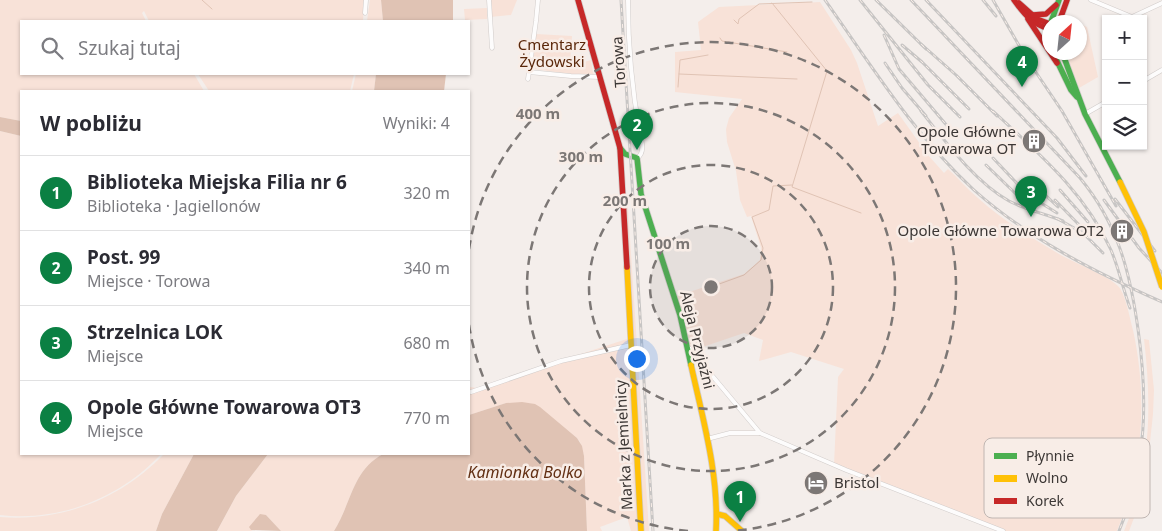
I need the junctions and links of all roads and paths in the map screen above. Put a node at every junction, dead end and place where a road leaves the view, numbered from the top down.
1 (366, 0) edge
2 (489, 0) edge
3 (538, 0) edge
4 (578, 0) edge
5 (628, 0) edge
6 (1015, 0) edge
7 (1067, 0) edge
8 (1091, 0) edge
9 (1058, 3) edge
10 (1162, 3) edge
11 (365, 13) dead end
12 (1053, 15) edge
13 (1062, 15) edge
14 (1030, 17) junction
15 (1042, 22) edge
16 (1042, 27) edge
17 (492, 48) dead end
18 (1056, 60) edge
19 (1065, 60) edge
20 (1057, 63) junction
21 (1162, 70) edge
22 (529, 72) junction
23 (600, 77) junction
24 (528, 79) dead end
25 (1147, 79) edge
26 (1078, 98) junction
27 (1102, 104) edge
28 (1085, 114) junction
29 (620, 148) junction
30 (637, 158) junction
31 (1162, 287) edge
32 (685, 339) junction
33 (630, 345) junction
34 (471, 392) dead end
35 (760, 432) junction
36 (707, 439) junction
37 (717, 514) junction
38 (642, 531) edge
39 (716, 531) edge
40 (742, 531) edge
41 (1003, 531) edge

1 - 11 street
2 - 17 street
3 - 22 street
4 - 23 main road, Marka z Jemielnicy
5 - 30 street, Torowa
6 - 14 main road
7 - 13 main road
8 - 10 street
9 - 12 main road
9 - 14 main road
14 - 15 main road
14 - 16 main road
14 - 20 main road
18 - 20 main road
19 - 26 main road
20 - 26 main road
21 - 25 street
22 - 23 street
22 - 24 street
23 - 29 main road, Marka z Jemielnicy
26 - 28 main road
27 - 28 street
28 - 31 main road, bridge
29 - 30 main road
29 - 33 main road, Marka z Jemielnicy
30 - 32 main road, Aleja Przyjaźni
32 - 35 street
32 - 36 main road, Aleja Przyjaźni
33 - 34 street
33 - 38 main road, Marka z Jemielnicy
35 - 36 street
35 - 41 street
36 - 37 main road, Aleja Przyjaźni
37 - 39 main road, Aleja Przyjaźni
37 - 40 main road

